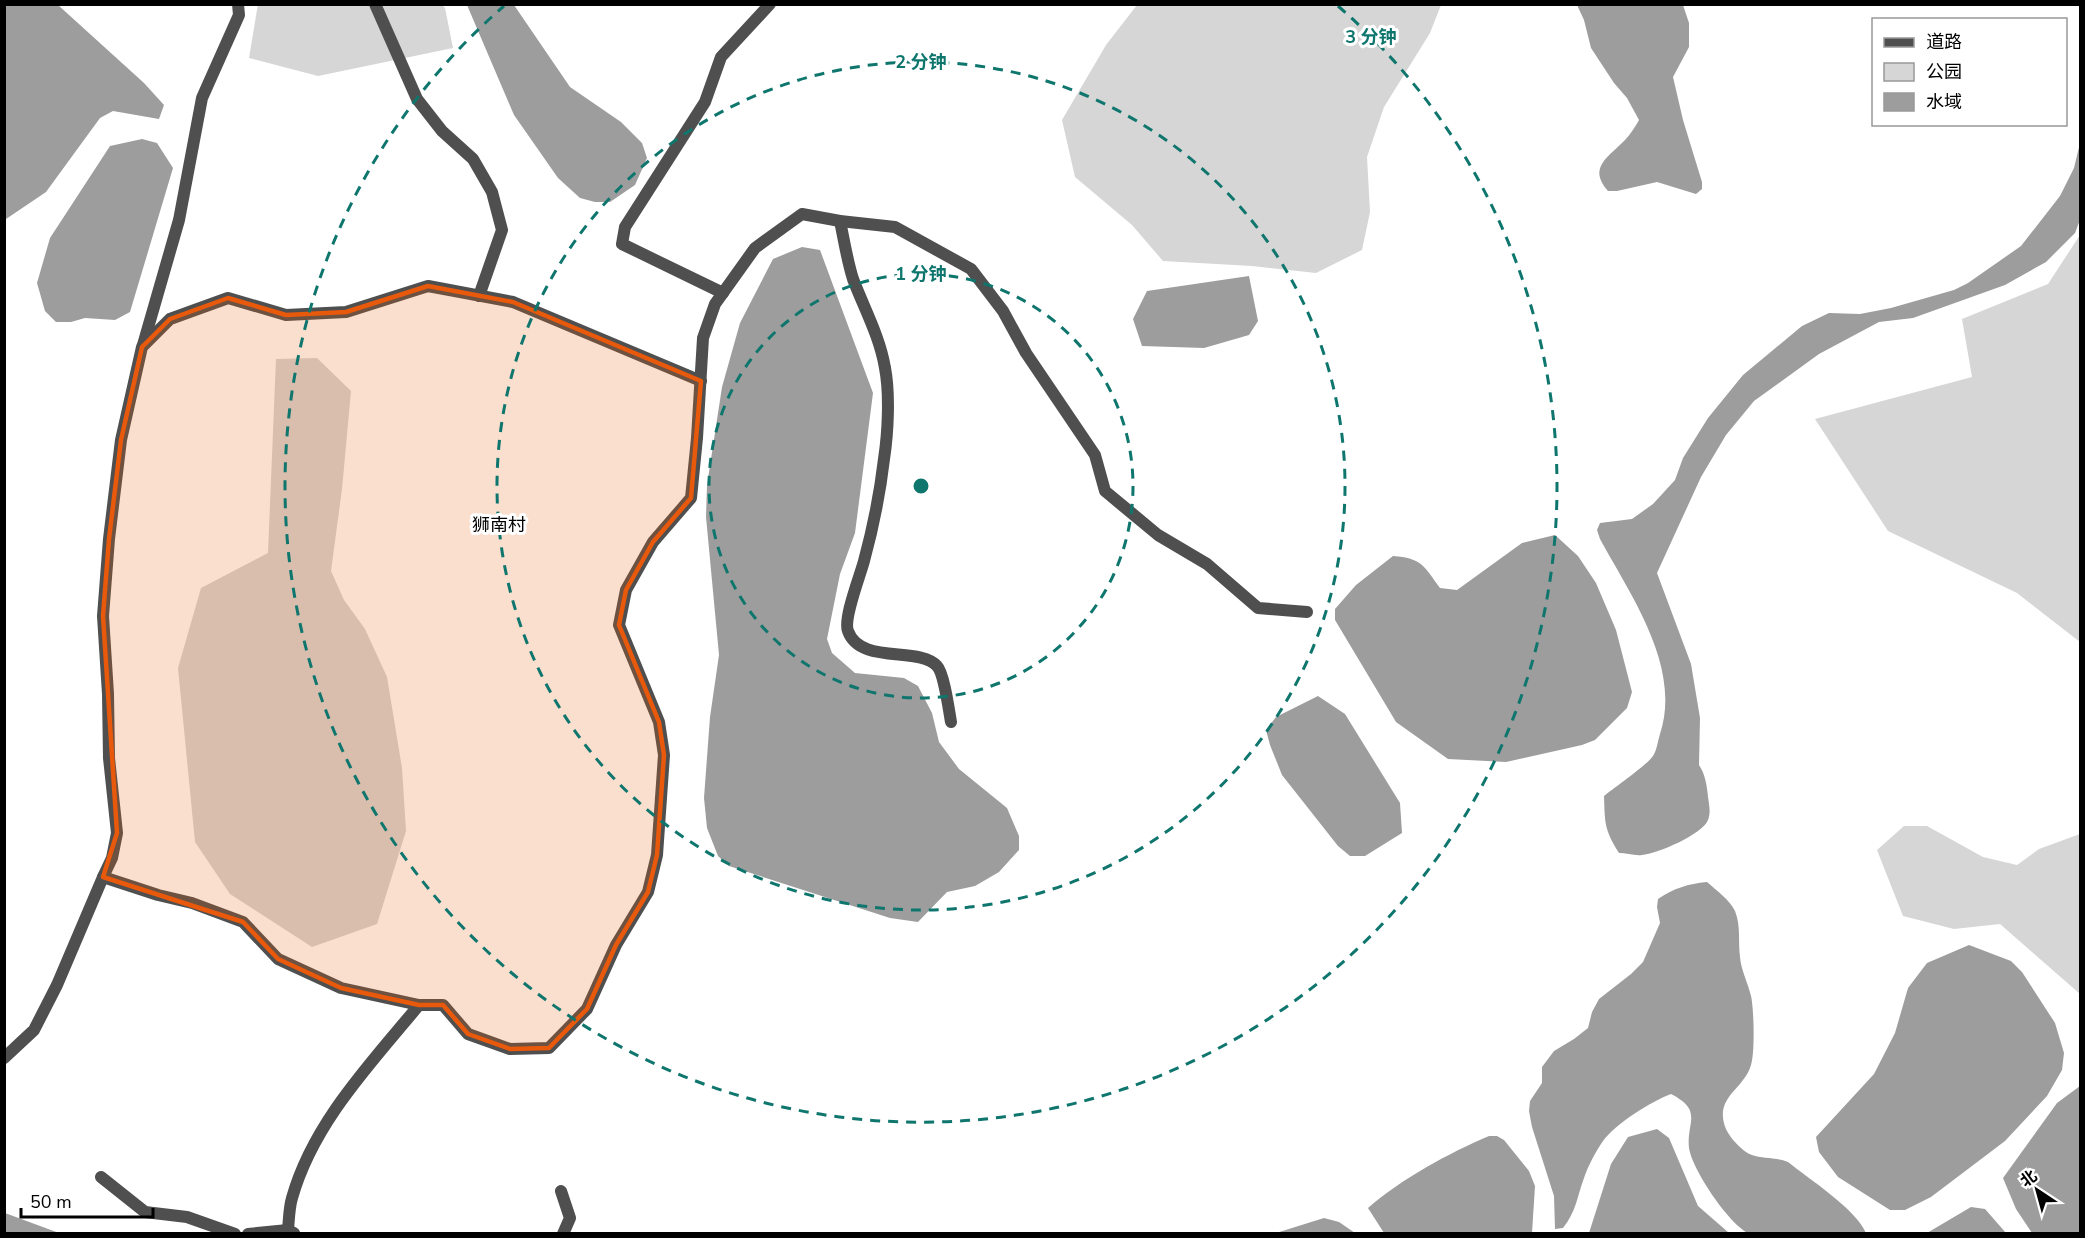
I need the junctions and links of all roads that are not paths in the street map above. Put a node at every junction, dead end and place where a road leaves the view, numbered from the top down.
1 (238, 4) edge
2 (375, 4) edge
3 (770, 4) edge
4 (840, 221) junction
5 (723, 293) junction
6 (479, 296) junction
7 (142, 346) junction
8 (700, 381) junction
9 (1308, 612) dead end
10 (951, 722) dead end
11 (103, 877) junction
12 (419, 1005) junction
13 (4, 1058) edge
14 (100, 1177) dead end
15 (561, 1191) dead end
16 (291, 1232) edge
17 (235, 1233) edge
18 (248, 1233) edge
19 (563, 1233) edge

1 - 7 street
2 - 6 street
3 - 5 street
4 - 5 street
4 - 9 street
4 - 10 street
5 - 8 street
6 - 7 street
6 - 8 street
7 - 11 street
8 - 12 street
11 - 12 street
11 - 13 street
12 - 16 street
14 - 17 street
15 - 19 street
16 - 18 street

